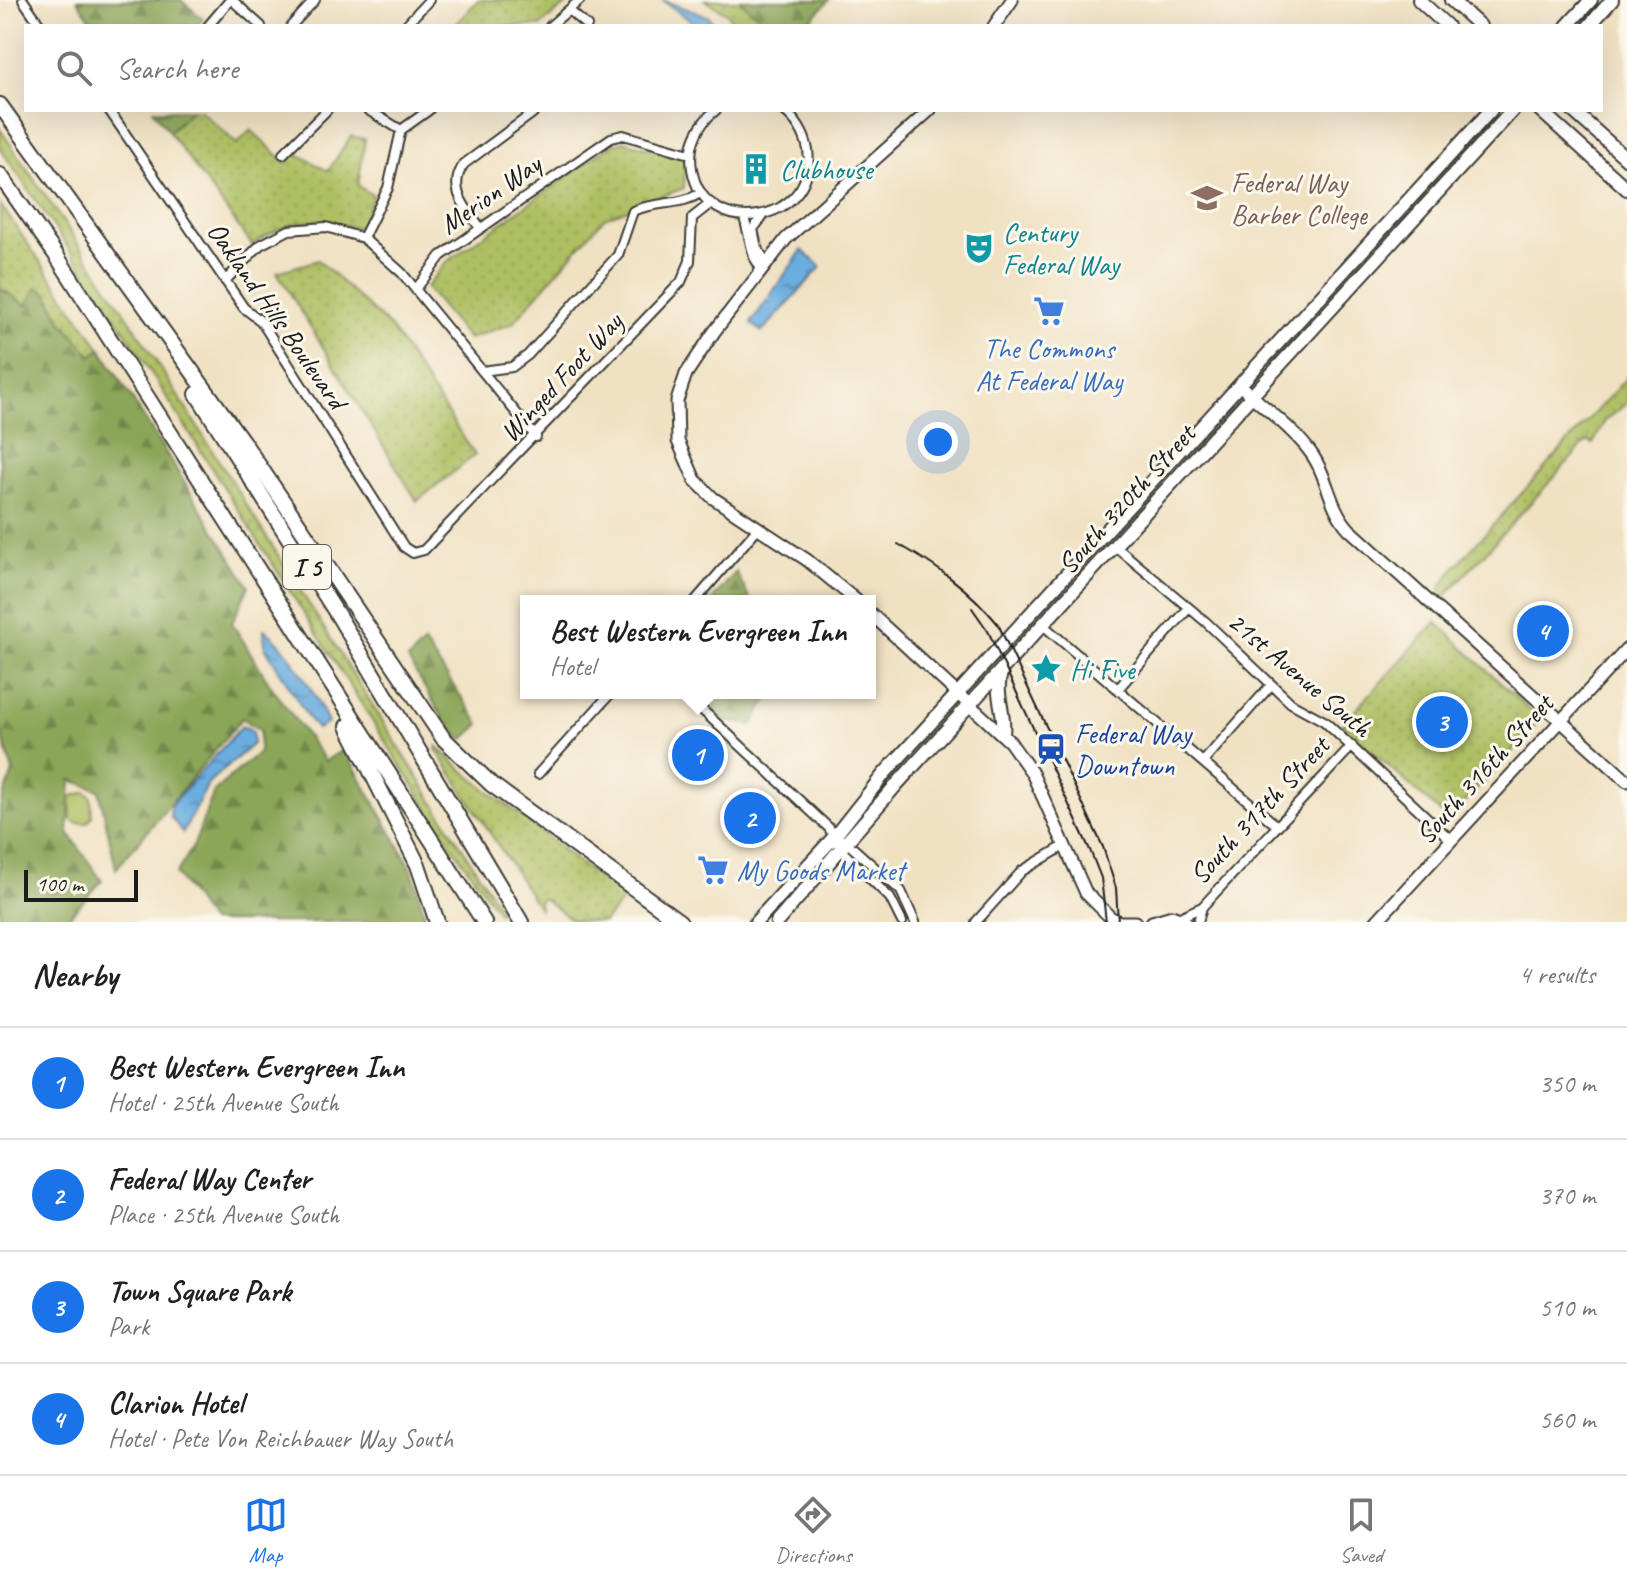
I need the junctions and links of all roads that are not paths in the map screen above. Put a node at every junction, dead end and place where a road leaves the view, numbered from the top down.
1 (23, 0) edge
2 (231, 0) edge
3 (315, 0) edge
4 (429, 0) edge
5 (580, 0) edge
6 (1012, 0) edge
7 (1419, 0) edge
8 (1451, 0) edge
9 (1591, 0) edge
10 (1612, 0) edge
11 (570, 11) junction
12 (40, 24) edge
13 (210, 24) edge
14 (259, 24) edge
15 (293, 24) edge
16 (407, 24) edge
17 (553, 24) edge
18 (585, 24) edge
19 (995, 24) edge
20 (1445, 24) edge
21 (1478, 24) edge
22 (1569, 24) edge
23 (1591, 24) edge
24 (0, 105) edge
25 (110, 112) edge
26 (325, 112) edge
27 (371, 112) edge
28 (426, 112) edge
29 (534, 112) edge
30 (702, 112) edge
31 (713, 112) edge
32 (785, 112) edge
33 (928, 112) edge
34 (1489, 112) edge
35 (1511, 112) edge
36 (1542, 112) edge
37 (1574, 112) edge
38 (707, 117) junction
39 (401, 130) junction
40 (283, 154) dead end
41 (690, 154) junction
42 (1627, 159) edge
43 (692, 173) junction
44 (0, 175) edge
45 (1627, 189) edge
46 (701, 192) junction
47 (692, 199) junction
48 (711, 203) junction
49 (763, 216) junction
50 (744, 217) junction
51 (692, 218) junction
52 (480, 228) junction
53 (363, 238) junction
54 (1368, 245) junction
55 (764, 265) junction
56 (225, 281) junction
57 (130, 289) junction
58 (416, 289) junction
59 (1339, 301) junction
60 (482, 371) junction
61 (1240, 385) junction
62 (1252, 397) junction
63 (536, 437) junction
64 (1152, 482) junction
65 (758, 528) junction
66 (1097, 543) junction
67 (1115, 546) junction
68 (404, 547) joint
69 (700, 595) edge
70 (850, 595) edge
71 (1187, 610) junction
72 (1056, 611) junction
73 (876, 619) edge
74 (1043, 625) junction
75 (305, 645) junction
76 (1627, 649) edge
77 (1002, 670) junction
78 (1271, 685) junction
79 (1118, 689) junction
80 (957, 694) junction
81 (606, 699) edge
82 (690, 699) edge
83 (970, 705) junction
84 (1561, 720) junction
85 (1003, 734) junction
86 (1352, 746) junction
87 (1203, 762) junction
88 (538, 774) dead end
89 (1627, 781) edge
90 (1277, 826) junction
91 (835, 836) junction
92 (1451, 840) junction
93 (1064, 846) junction
94 (846, 847) junction
95 (478, 849) junction
96 (1202, 907) junction
97 (1182, 920) edge
98 (437, 922) edge
99 (485, 922) edge
100 (521, 922) edge
101 (529, 922) edge
102 (680, 922) edge
103 (756, 922) edge
104 (777, 922) edge
105 (902, 922) edge
106 (915, 922) edge
107 (976, 922) edge
108 (1119, 922) edge
109 (1135, 922) edge
110 (1152, 922) edge
111 (1198, 922) edge
112 (1376, 922) edge

1 - 12 street
2 - 13 street
2 - 14 street
3 - 15 street
4 - 16 street
5 - 11 street
6 - 19 street
7 - 20 main road
8 - 21 main road
9 - 22 main road
10 - 23 main road
11 - 17 street
11 - 18 street
24 - 57 highway, I 5
25 - 56 street, Oakland Hills Boulevard
26 - 40 street
27 - 39 street
28 - 39 street
29 - 52 street
30 - 38 street
31 - 38 street
32 - 49 street
33 - 55 street
34 - 54 main road, South 320th Street
35 - 59 main road, South 320th Street
36 - 45 main road
37 - 42 main road
38 - 41 street
39 - 53 street
41 - 43 street
41 - 52 street, Merion Way
43 - 46 street
43 - 47 street, Winged Foot Way
44 - 75 highway, I 5
46 - 47 street
46 - 48 street
47 - 51 street, Winged Foot Way
47 - 60 street
48 - 50 street
48 - 51 street
49 - 50 street
49 - 55 street
50 - 55 street
51 - 63 street, Winged Foot Way
52 - 58 street, Merion Way
53 - 56 street
53 - 58 street
54 - 59 main road
54 - 61 main road, South 320th Street
55 - 65 street
56 - 68 street, Oakland Hills Boulevard
57 - 95 highway, I 5
57 - 102 highway
58 - 60 street
59 - 62 main road, South 320th Street
60 - 63 street
61 - 62 street
61 - 64 main road, South 320th Street
62 - 67 main road, South 320th Street
62 - 84 street
63 - 68 street, Winged Foot Way
64 - 66 main road, South 320th Street
64 - 67 main road
65 - 69 street
65 - 70 street
66 - 72 main road
66 - 80 main road, South 320th Street
67 - 71 street, 21st Avenue South
67 - 72 main road, South 320th Street
71 - 78 street, 21st Avenue South
71 - 79 street
72 - 74 main road, South 320th Street
73 - 80 street
74 - 77 main road, South 320th Street
74 - 79 street
75 - 98 highway
75 - 99 highway, I 5
76 - 84 street, South 316th Street
77 - 83 main road, South 320th Street
77 - 85 main road
78 - 86 street, 21st Avenue South
78 - 87 street
79 - 87 street
80 - 83 street
80 - 91 main road, South 320th Street
81 - 88 street
82 - 91 street
83 - 85 street
83 - 94 main road, South 320th Street
84 - 89 street
84 - 92 street, South 316th Street
85 - 93 street
86 - 90 street, South 317th Street
86 - 92 street, 21st Avenue South
87 - 90 street
90 - 96 street, South 317th Street
91 - 94 street
91 - 103 main road, South 320th Street
92 - 112 street, South 316th Street
93 - 107 street
93 - 108 street
94 - 104 main road, South 320th Street
94 - 105 street
94 - 106 street
95 - 100 highway
95 - 101 highway, I 5
96 - 97 street, South 317th Street
96 - 111 street, South 317th Street
97 - 110 street
108 - 109 street

